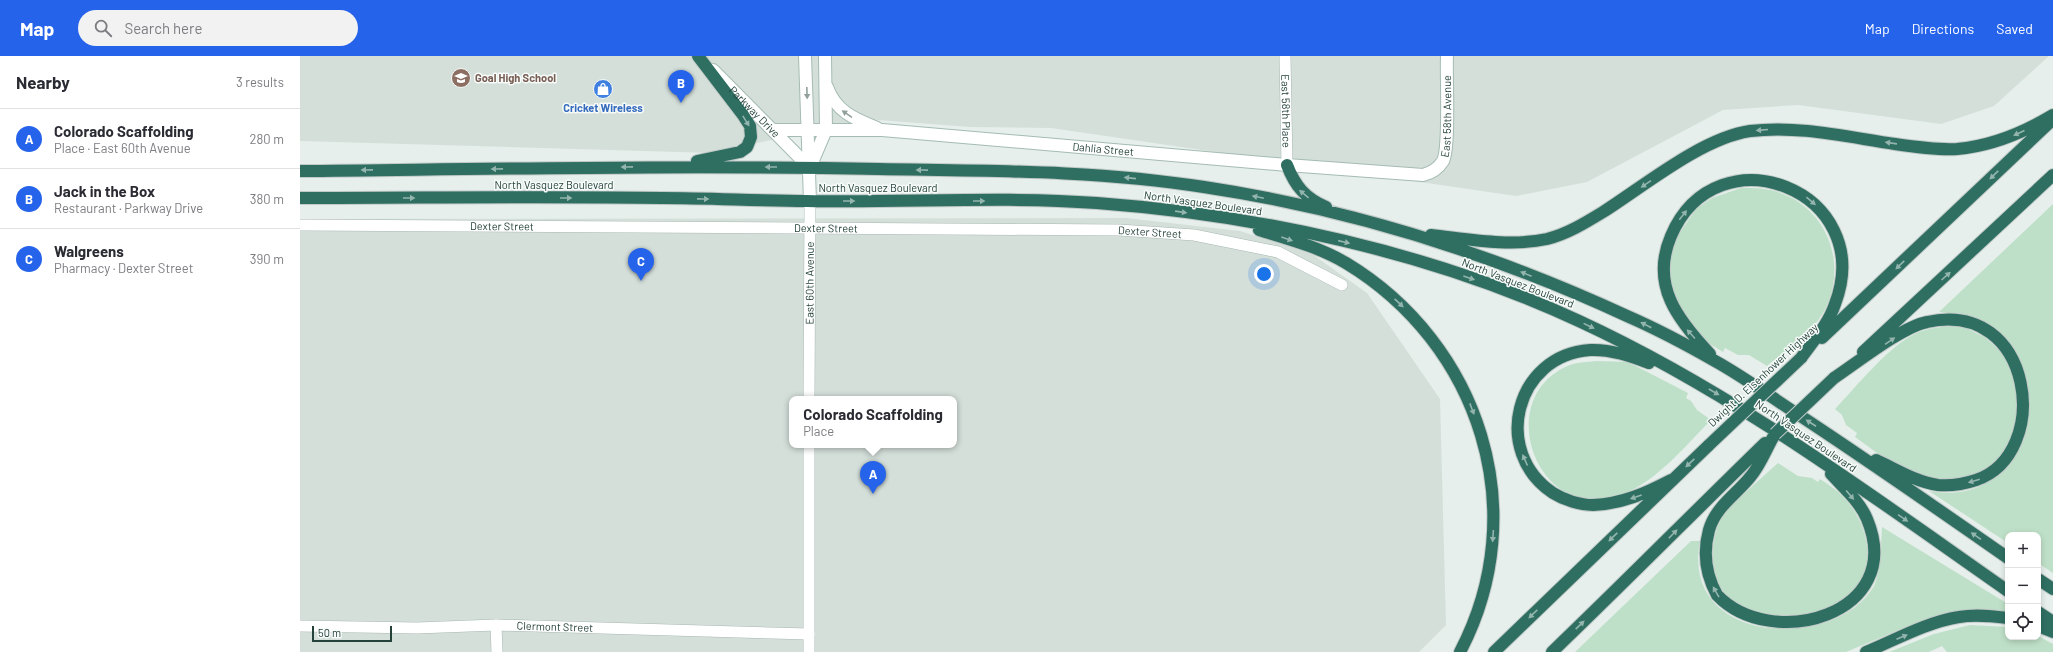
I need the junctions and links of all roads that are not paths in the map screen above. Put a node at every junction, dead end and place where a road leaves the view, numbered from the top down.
1 (699, 56) edge
2 (805, 56) edge
3 (825, 56) edge
4 (1285, 56) edge
5 (1446, 56) edge
6 (825, 82) junction
7 (2053, 115) edge
8 (2053, 120) edge
9 (774, 130) junction
10 (808, 130) junction
11 (826, 130) junction
12 (882, 130) junction
13 (1287, 165) junction
14 (666, 166) junction
15 (810, 168) junction
16 (300, 171) edge
17 (1432, 172) joint
18 (2053, 175) edge
19 (300, 198) edge
20 (810, 201) junction
21 (1209, 216) junction
22 (1351, 217) junction
23 (300, 225) edge
24 (810, 229) junction
25 (1407, 233) junction
26 (1342, 285) dead end
27 (1801, 358) junction
28 (1718, 362) junction
29 (1680, 373) junction
30 (1834, 378) junction
31 (809, 396) edge
32 (1775, 434) junction
33 (1843, 444) junction
34 (809, 448) edge
35 (1814, 456) junction
36 (1671, 480) junction
37 (2005, 556) edge
38 (2041, 580) edge
39 (2005, 589) edge
40 (2053, 589) edge
41 (2041, 614) edge
42 (2005, 618) edge
43 (2053, 622) edge
44 (496, 625) junction
45 (300, 626) edge
46 (1826, 627) dead end
47 (2041, 627) edge
48 (2053, 632) edge
49 (1770, 633) dead end
50 (809, 634) junction
51 (497, 652) edge
52 (809, 652) edge
53 (1460, 652) edge
54 (1494, 652) edge
55 (1552, 652) edge
56 (1866, 652) edge

1 - 9 street, Parkway Drive
1 -> 14 highway
2 -> 10 street, East 60th Avenue
3 - 6 street, East 60th Avenue
4 - 13 street, East 58th Place
5 - 17 street, East 58th Avenue
6 - 11 street, East 60th Avenue
12 -> 6 street
7 -> 25 highway
8 -> 27 highway, Dwight D. Eisenhower Highway
9 - 10 street, Dahlia Street
9 - 15 street, Parkway Drive
10 - 11 street, Dahlia Street
10 - 15 street, East 60th Avenue
11 - 12 street, Dahlia Street
11 - 15 street, East 60th Avenue
12 - 13 street, Dahlia Street
13 - 17 street, Dahlia Street
22 -> 13 highway
15 -> 14 highway, North Vasquez Boulevard
14 -> 16 highway, North Vasquez Boulevard
15 - 20 street, East 60th Avenue
22 -> 15 highway, North Vasquez Boulevard
30 -> 18 highway
19 -> 20 highway, North Vasquez Boulevard
20 -> 21 highway, North Vasquez Boulevard
20 - 24 street, East 60th Avenue
21 -> 29 highway, North Vasquez Boulevard
21 -> 53 highway
22 - 25 highway, North Vasquez Boulevard
23 - 24 street, Dexter Street
24 - 26 street, Dexter Street
24 - 31 street, East 60th Avenue
28 -> 25 highway, North Vasquez Boulevard
28 -> 27 highway
27 -> 36 highway, Dwight D. Eisenhower Highway, bridge
33 -> 28 highway, North Vasquez Boulevard
29 -> 35 highway, North Vasquez Boulevard
36 -> 29 highway
30 - 32 highway, bridge
30 -> 33 highway
49 -> 32 highway
55 -> 32 highway
37 -> 33 highway, North Vasquez Boulevard
34 - 50 street
35 -> 39 highway, North Vasquez Boulevard
35 -> 46 highway
36 -> 54 highway, Dwight D. Eisenhower Highway
38 - 40 highway
41 - 43 highway
56 -> 42 highway
44 - 45 street, Clermont Street
44 - 50 street, Clermont Street
44 - 51 street
47 - 48 highway
50 - 52 street

